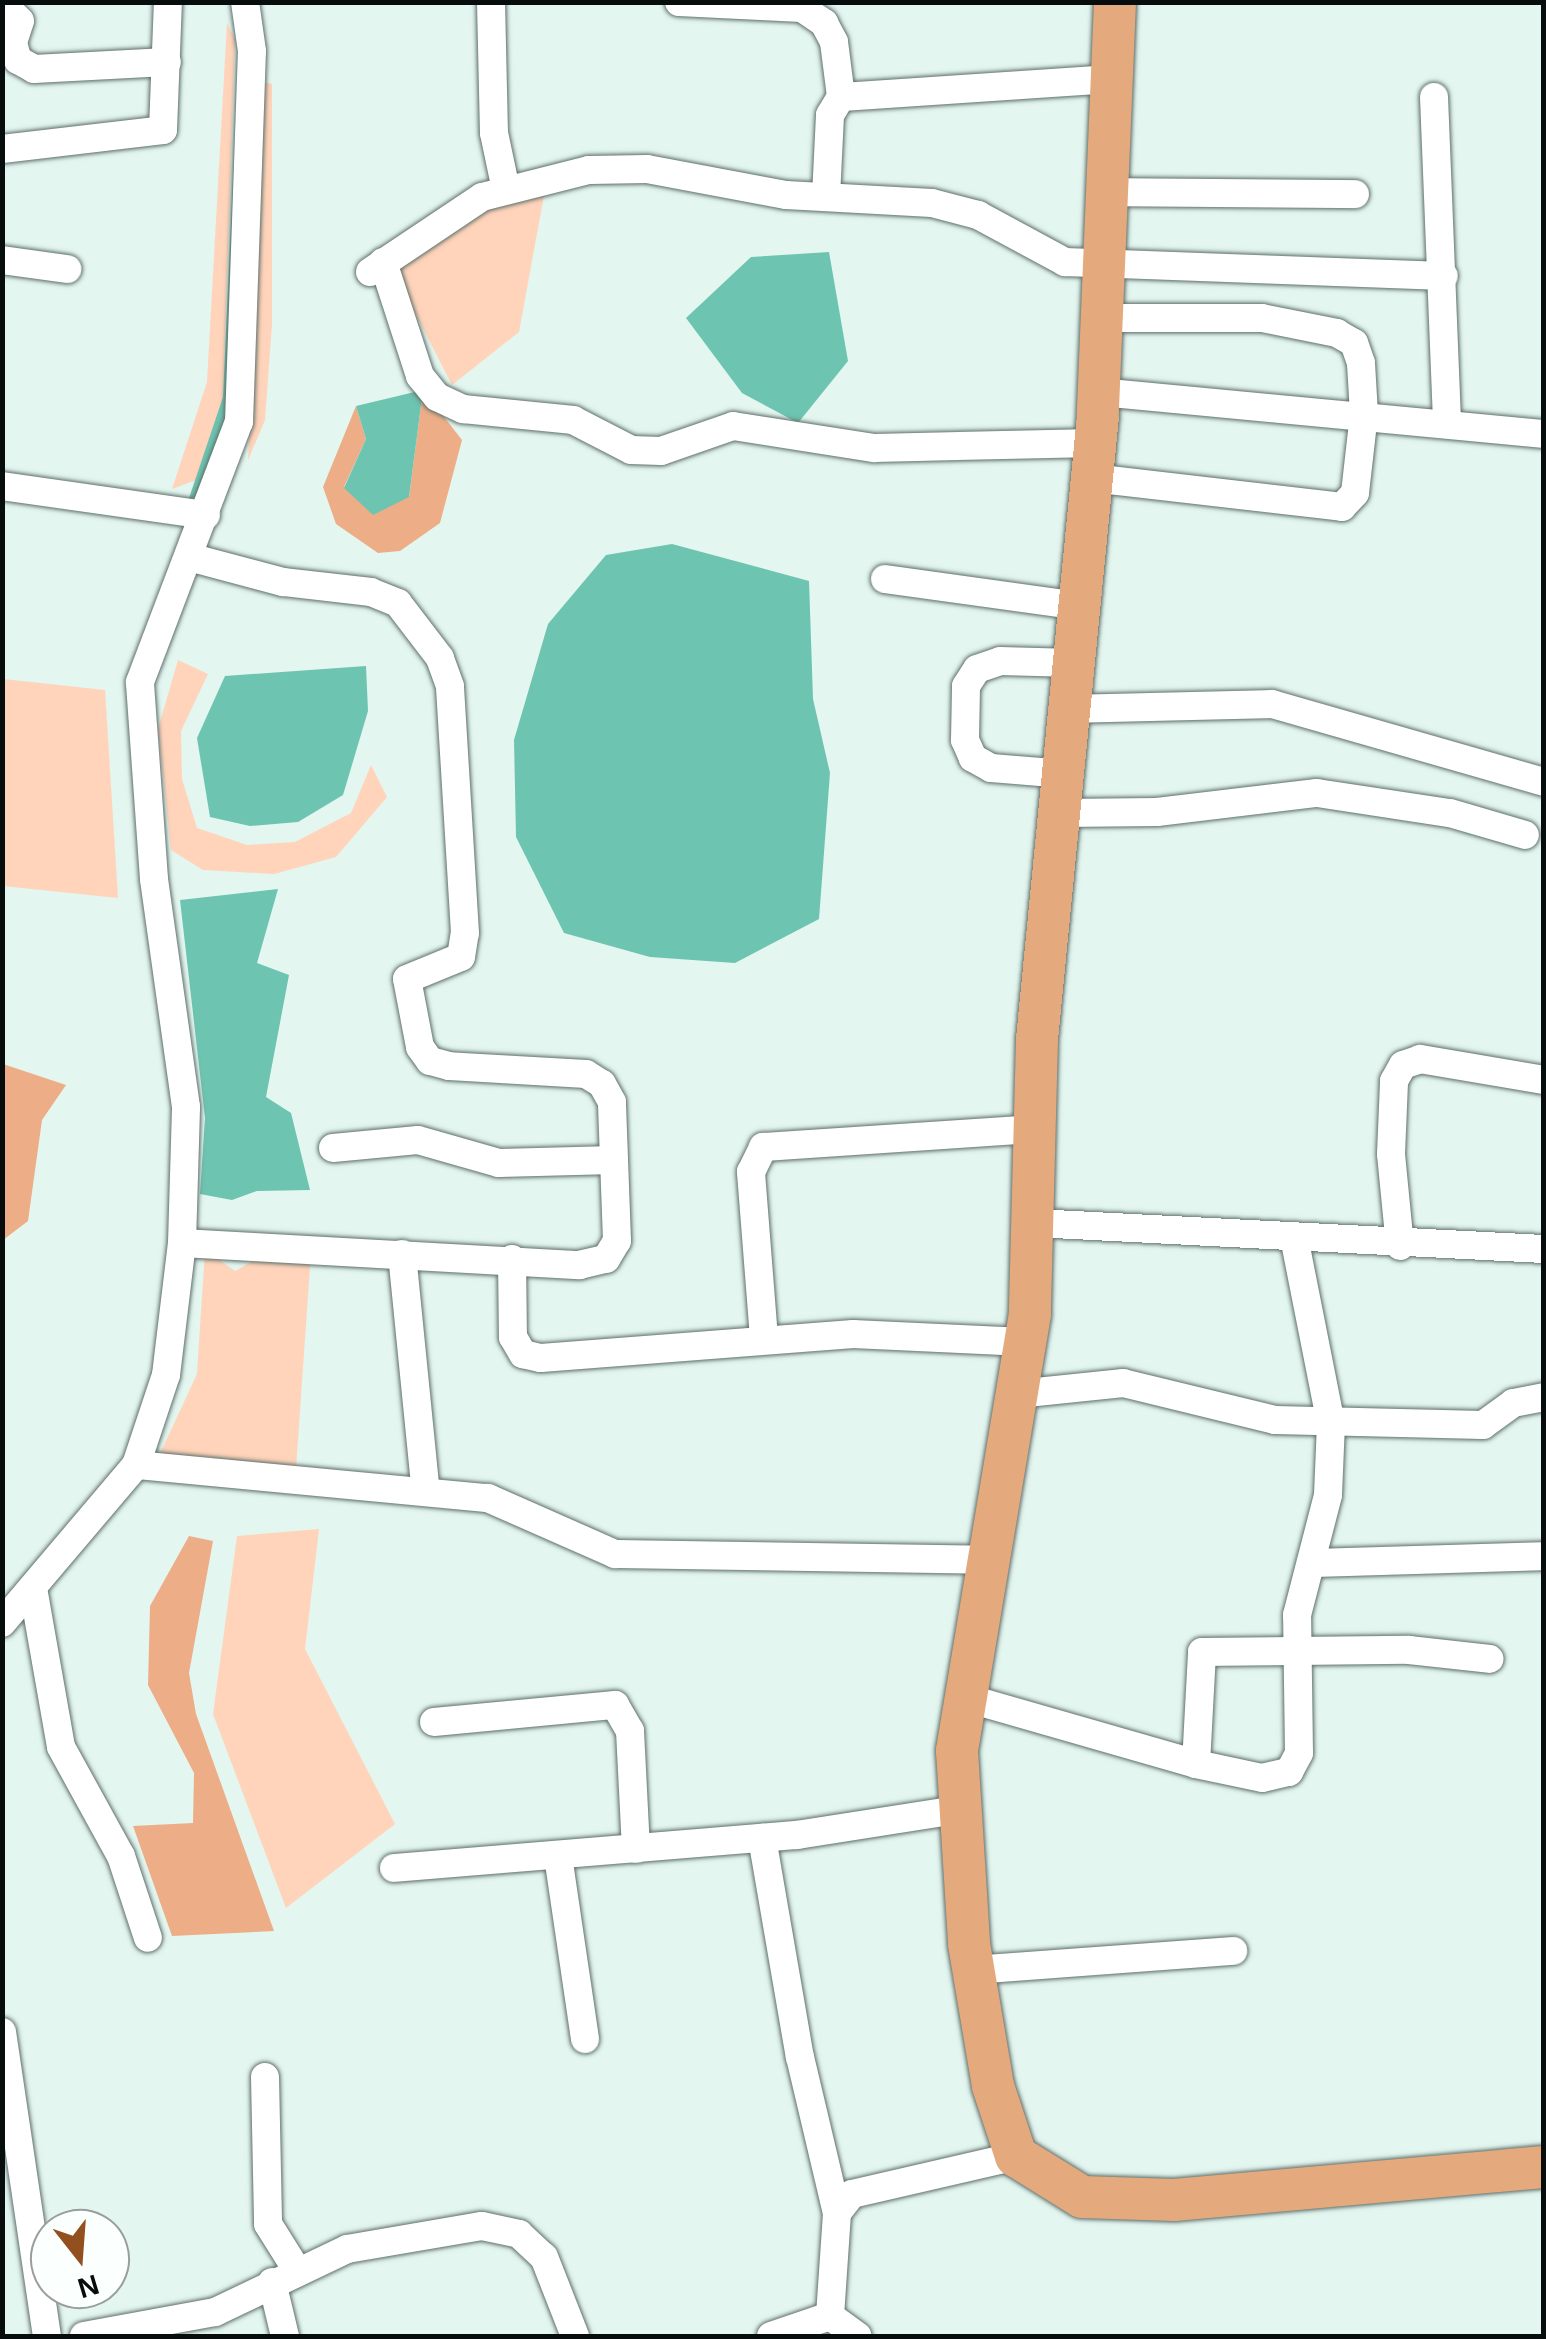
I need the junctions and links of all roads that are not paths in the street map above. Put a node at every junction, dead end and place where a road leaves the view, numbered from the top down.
1 (168, 2) edge
2 (245, 2) edge
3 (491, 2) edge
4 (679, 2) edge
5 (1115, 2) edge
6 (2, 3) edge
7 (803, 6) edge
8 (167, 62) junction
9 (1112, 78) junction
10 (841, 97) junction
11 (1434, 98) dead end
12 (2, 149) edge
13 (506, 190) junction
14 (1107, 192) junction
15 (1355, 194) dead end
16 (826, 197) junction
17 (2, 260) edge
18 (1104, 260) junction
19 (67, 269) dead end
20 (1444, 276) junction
21 (1102, 318) junction
22 (1098, 392) junction
23 (1364, 414) junction
24 (1446, 424) junction
25 (1544, 434) edge
26 (1094, 460) junction
27 (2, 486) edge
28 (206, 515) junction
29 (189, 557) junction
30 (885, 579) dead end
31 (1080, 606) junction
32 (1074, 664) junction
33 (1070, 708) junction
34 (1544, 782) edge
35 (1063, 793) junction
36 (1524, 835) dead end
37 (1544, 1080) edge
38 (1033, 1129) junction
39 (333, 1148) dead end
40 (614, 1160) junction
41 (1034, 1223) junction
42 (1295, 1242) junction
43 (182, 1243) junction
44 (1400, 1246) junction
45 (1544, 1248) edge
46 (402, 1254) junction
47 (512, 1259) junction
48 (764, 1338) junction
49 (1025, 1342) junction
50 (1016, 1394) junction
51 (1544, 1398) edge
52 (1331, 1424) junction
53 (136, 1466) junction
54 (425, 1486) junction
55 (1544, 1556) edge
56 (986, 1560) junction
57 (1311, 1562) junction
58 (34, 1588) junction
59 (2, 1623) edge
60 (1293, 1655) junction
61 (1490, 1659) dead end
62 (963, 1698) junction
63 (434, 1722) dead end
64 (1196, 1764) junction
65 (957, 1810) junction
66 (762, 1838) junction
67 (636, 1849) junction
68 (558, 1856) junction
69 (394, 1868) dead end
70 (148, 1938) dead end
71 (1233, 1951) dead end
72 (973, 1970) junction
73 (2, 2032) edge
74 (585, 2039) dead end
75 (265, 2077) dead end
76 (13, 2156) edge
77 (1016, 2156) junction
78 (1544, 2167) edge
79 (838, 2213) junction
80 (283, 2274) junction
81 (830, 2316) junction
82 (47, 2336) edge
83 (84, 2336) edge
84 (285, 2336) edge
85 (575, 2336) edge
86 (770, 2336) edge
87 (858, 2336) edge

1 - 8 street
2 - 28 street
3 - 13 street
4 - 7 street
5 - 9 main road
6 - 8 street
7 - 10 street
8 - 12 street
9 - 10 street
9 - 14 main road
10 - 16 street
11 - 20 street
13 - 16 street
13 - 26 street
14 - 15 street
14 - 18 main road
16 - 18 street
17 - 19 street
18 - 20 street
18 - 21 main road
20 - 24 street
21 - 22 main road
21 - 23 street
22 - 23 street
22 - 26 main road
23 - 24 street
23 - 26 street
24 - 25 street
26 - 31 main road
27 - 28 street
28 - 29 street
29 - 40 street
29 - 43 street
30 - 31 street
31 - 32 main road
32 - 33 main road
32 - 35 street
33 - 34 street
33 - 35 main road
35 - 36 street
35 - 38 main road
37 - 44 street
38 - 41 main road
38 - 48 street
39 - 40 street
40 - 47 street
41 - 42 street
41 - 49 main road
42 - 44 street
42 - 52 street
43 - 46 street
43 - 53 street
44 - 45 street
46 - 47 street
46 - 54 street
47 - 48 street
48 - 49 street
49 - 50 main road
50 - 52 street
50 - 56 main road
51 - 52 street
52 - 57 street
53 - 54 street
53 - 58 street
54 - 56 street
55 - 57 street
56 - 62 main road
57 - 60 street
58 - 59 street
58 - 70 street
60 - 61 street
60 - 64 street
60 - 64 street
62 - 64 street
62 - 65 main road
63 - 67 street
65 - 66 street
65 - 72 main road
66 - 67 street
66 - 79 street
67 - 68 street
68 - 69 street
68 - 74 street
71 - 72 street
72 - 77 main road
73 - 76 street
75 - 80 street
76 - 82 street
77 - 78 main road
77 - 79 street
79 - 81 street
80 - 83 street
80 - 84 street
80 - 85 street
81 - 86 street
81 - 87 street

